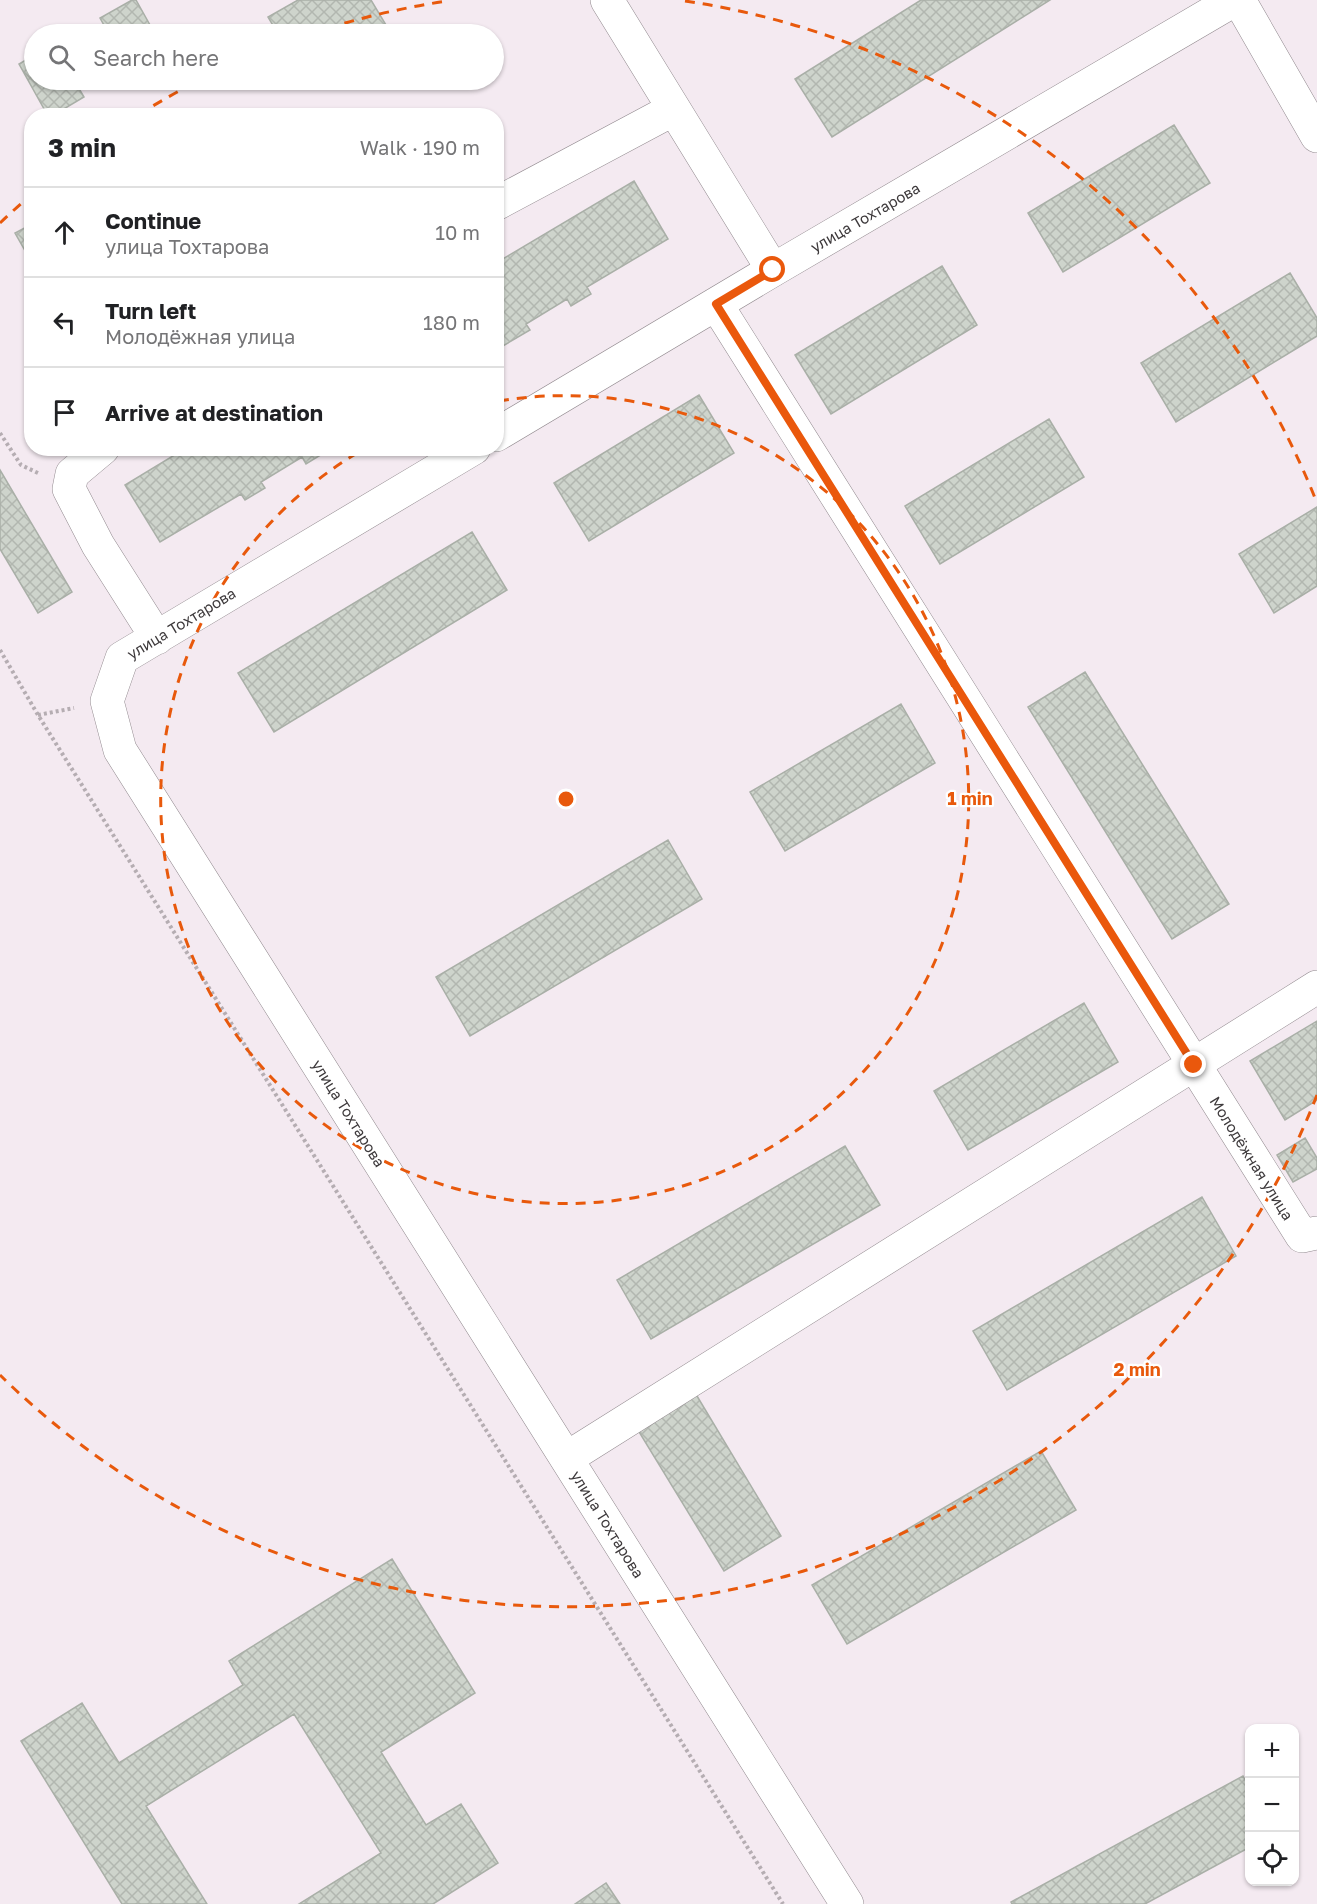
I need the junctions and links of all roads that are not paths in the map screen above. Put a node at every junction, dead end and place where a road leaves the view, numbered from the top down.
1 (607, 0) edge
2 (1234, 0) edge
3 (1239, 0) edge
4 (674, 109) junction
5 (1317, 136) edge
6 (504, 200) edge
7 (773, 270) junction
8 (716, 304) junction
9 (504, 430) edge
10 (93, 456) edge
11 (461, 456) edge
12 (157, 638) junction
13 (1317, 987) edge
14 (1194, 1065) junction
15 (1317, 1233) edge
16 (567, 1458) junction
17 (847, 1904) edge

1 - 4 street
2 - 7 street, улица Тохтарова
3 - 5 street
4 - 6 street
4 - 7 street
7 - 8 street, улица Тохтарова
8 - 9 street, улица Тохтарова
8 - 14 street, Молодёжная улица
10 - 12 street
11 - 12 street, улица Тохтарова
12 - 16 street, улица Тохтарова
13 - 14 street
14 - 15 street, Молодёжная улица
14 - 16 street
16 - 17 street, улица Тохтарова

